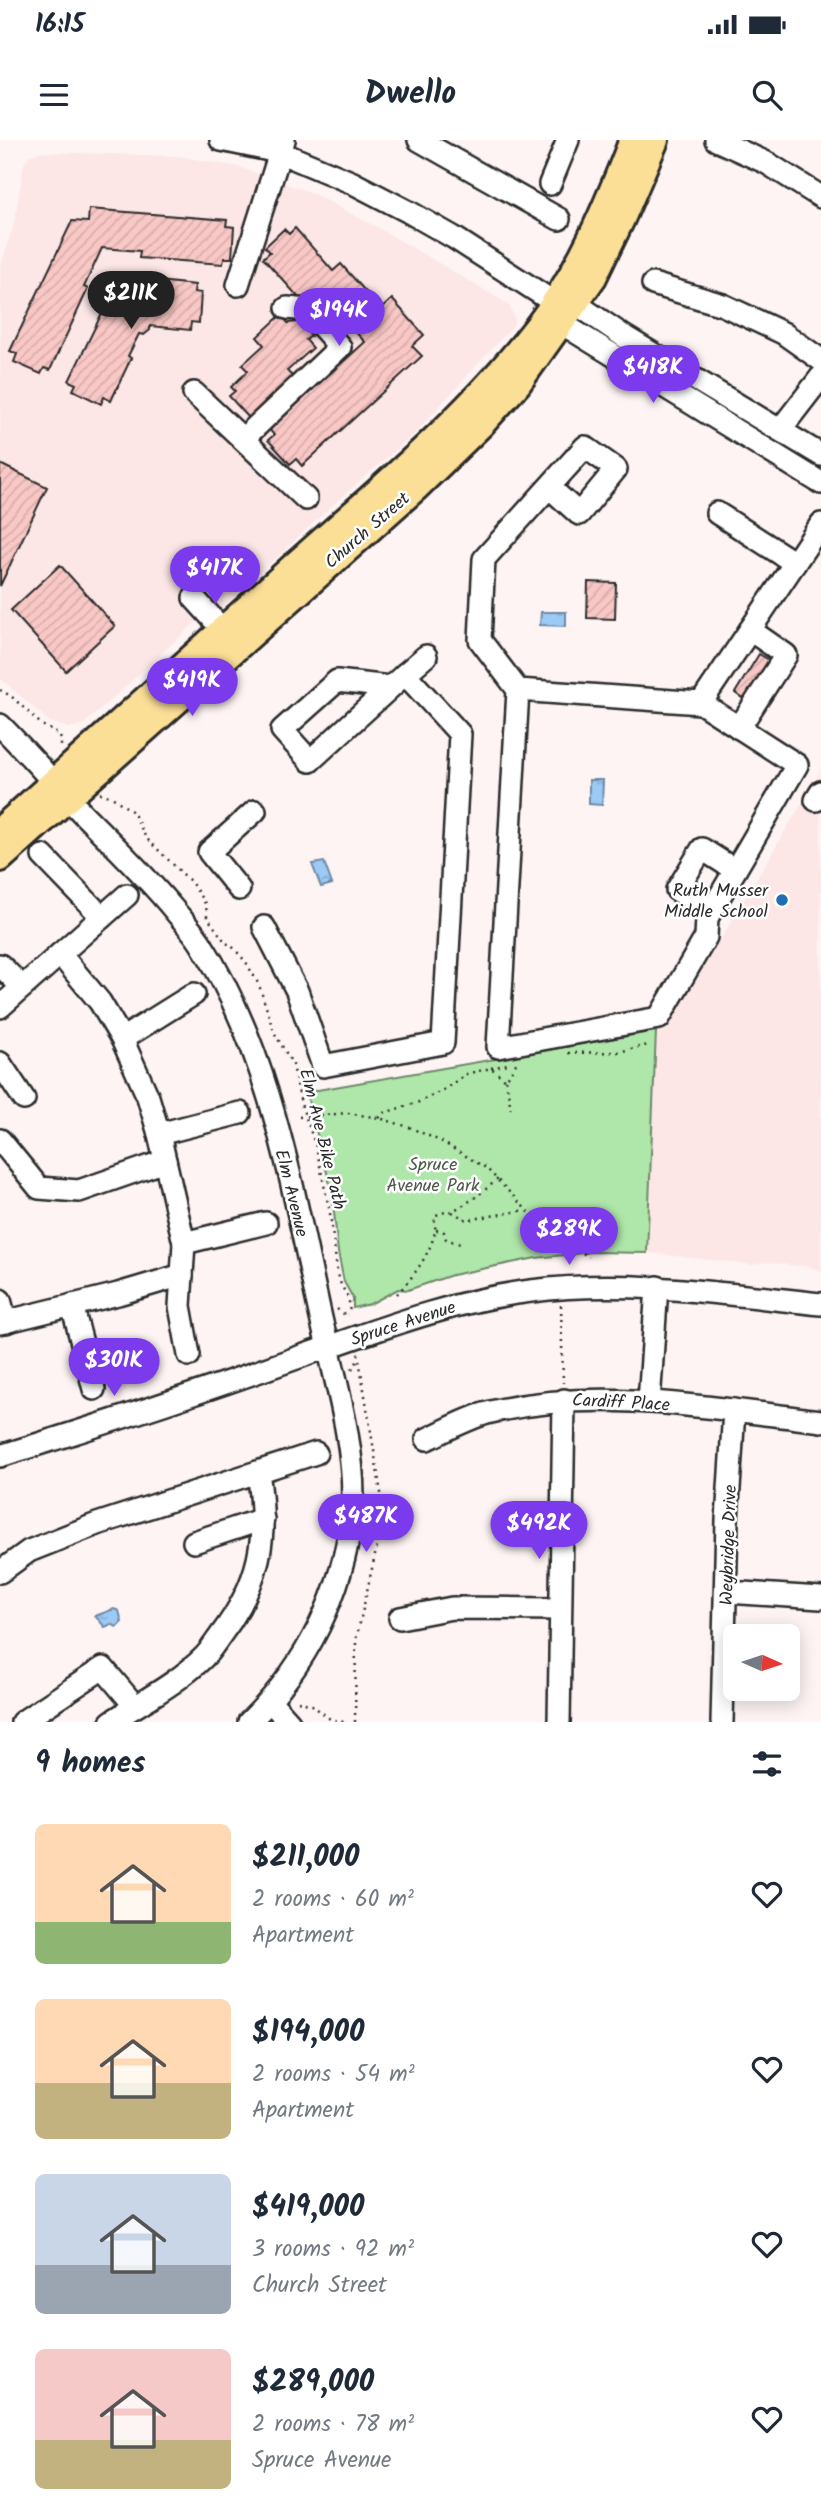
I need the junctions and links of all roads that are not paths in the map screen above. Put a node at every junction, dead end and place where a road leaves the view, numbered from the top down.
1 (221, 140) edge
2 (419, 140) edge
3 (568, 140) edge
4 (633, 140) edge
5 (655, 140) edge
6 (716, 140) edge
7 (440, 145) edge
8 (282, 146) edge
9 (550, 184) dead end
10 (821, 197) edge
11 (559, 219) dead end
12 (653, 284) dead end
13 (238, 285) dead end
14 (287, 309) dead end
15 (564, 309) junction
16 (821, 359) edge
17 (821, 377) edge
18 (194, 393) dead end
19 (780, 430) junction
20 (243, 439) junction
21 (821, 455) edge
22 (821, 483) edge
23 (549, 487) dead end
24 (306, 499) dead end
25 (718, 513) dead end
26 (821, 524) edge
27 (795, 563) junction
28 (194, 598) dead end
29 (223, 630) junction
30 (750, 630) junction
31 (426, 656) dead end
32 (397, 680) junction
33 (517, 690) junction
34 (701, 703) junction
35 (0, 725) edge
36 (739, 728) junction
37 (61, 790) junction
38 (255, 811) dead end
39 (0, 831) edge
40 (43, 856) dead end
41 (0, 858) edge
42 (735, 870) junction
43 (239, 889) dead end
44 (127, 895) dead end
45 (711, 911) junction
46 (102, 917) junction
47 (264, 926) dead end
48 (60, 954) junction
49 (0, 965) edge
50 (22, 988) junction
51 (194, 994) dead end
52 (0, 1007) edge
53 (122, 1039) junction
54 (0, 1063) edge
55 (24, 1099) dead end
56 (240, 1113) dead end
57 (159, 1134) junction
58 (0, 1140) edge
59 (165, 1161) junction
60 (266, 1223) dead end
61 (184, 1243) junction
62 (182, 1275) junction
63 (657, 1287) junction
64 (0, 1300) edge
65 (821, 1304) edge
66 (72, 1305) junction
67 (3, 1322) edge
68 (328, 1347) junction
69 (189, 1355) dead end
70 (94, 1389) dead end
71 (563, 1394) junction
72 (649, 1402) junction
73 (734, 1410) junction
74 (821, 1421) edge
75 (427, 1439) dead end
76 (316, 1453) dead end
77 (0, 1455) edge
78 (258, 1473) junction
79 (263, 1519) junction
80 (194, 1542) dead end
81 (0, 1572) edge
82 (727, 1592) junction
83 (821, 1598) edge
84 (559, 1609) junction
85 (400, 1618) dead end
86 (270, 1701) junction
87 (135, 1706) junction
88 (22, 1722) edge
89 (111, 1722) edge
90 (249, 1722) edge
91 (289, 1722) edge
92 (559, 1722) edge
93 (722, 1722) edge

1 - 8 street
2 - 7 street
3 - 9 street
4 - 15 main road, Church Street
5 - 15 main road, Church Street
6 - 10 street
7 - 11 street
8 - 13 street
8 - 15 street
12 - 16 street
14 - 20 street
15 - 19 street
15 - 22 street
15 - 29 main road, Church Street
15 - 37 main road, Church Street
17 - 19 street
18 - 20 street
19 - 21 street
20 - 24 street
23 - 33 street
25 - 27 street
26 - 27 street
27 - 30 street
28 - 29 street
29 - 37 main road, Church Street
30 - 34 street
30 - 36 street
31 - 32 street
32 - 32 street
32 - 47 street
33 - 34 street
33 - 45 street
34 - 36 street
35 - 37 street, Elm Avenue
36 - 42 street
37 - 39 main road, Church Street
37 - 41 main road, Church Street
37 - 68 street, Elm Avenue
38 - 43 street
40 - 46 street
42 - 45 street
42 - 45 street
44 - 46 street
46 - 48 street
48 - 50 street
48 - 53 street
49 - 50 street
50 - 52 street
51 - 53 street
53 - 57 street
54 - 55 street
56 - 57 street
57 - 59 street
58 - 59 street
59 - 61 street
60 - 61 street
61 - 62 street
62 - 66 street
62 - 69 street
63 - 65 street, Spruce Avenue
63 - 68 street, Spruce Avenue
63 - 72 street
64 - 67 street
66 - 67 street
66 - 70 street
68 - 77 street, Spruce Avenue
68 - 86 street, Elm Avenue
71 - 72 street, Cardiff Place
71 - 75 street, Cardiff Place
71 - 84 street
72 - 73 street, Cardiff Place
73 - 74 street, Cardiff Place
73 - 82 street, Weybridge Drive
76 - 78 street
78 - 79 street
78 - 81 street
79 - 80 street
79 - 87 street
82 - 83 street
82 - 93 street, Weybridge Drive
84 - 85 street
84 - 92 street
86 - 90 street, Elm Avenue
86 - 91 street
87 - 88 street
87 - 89 street

